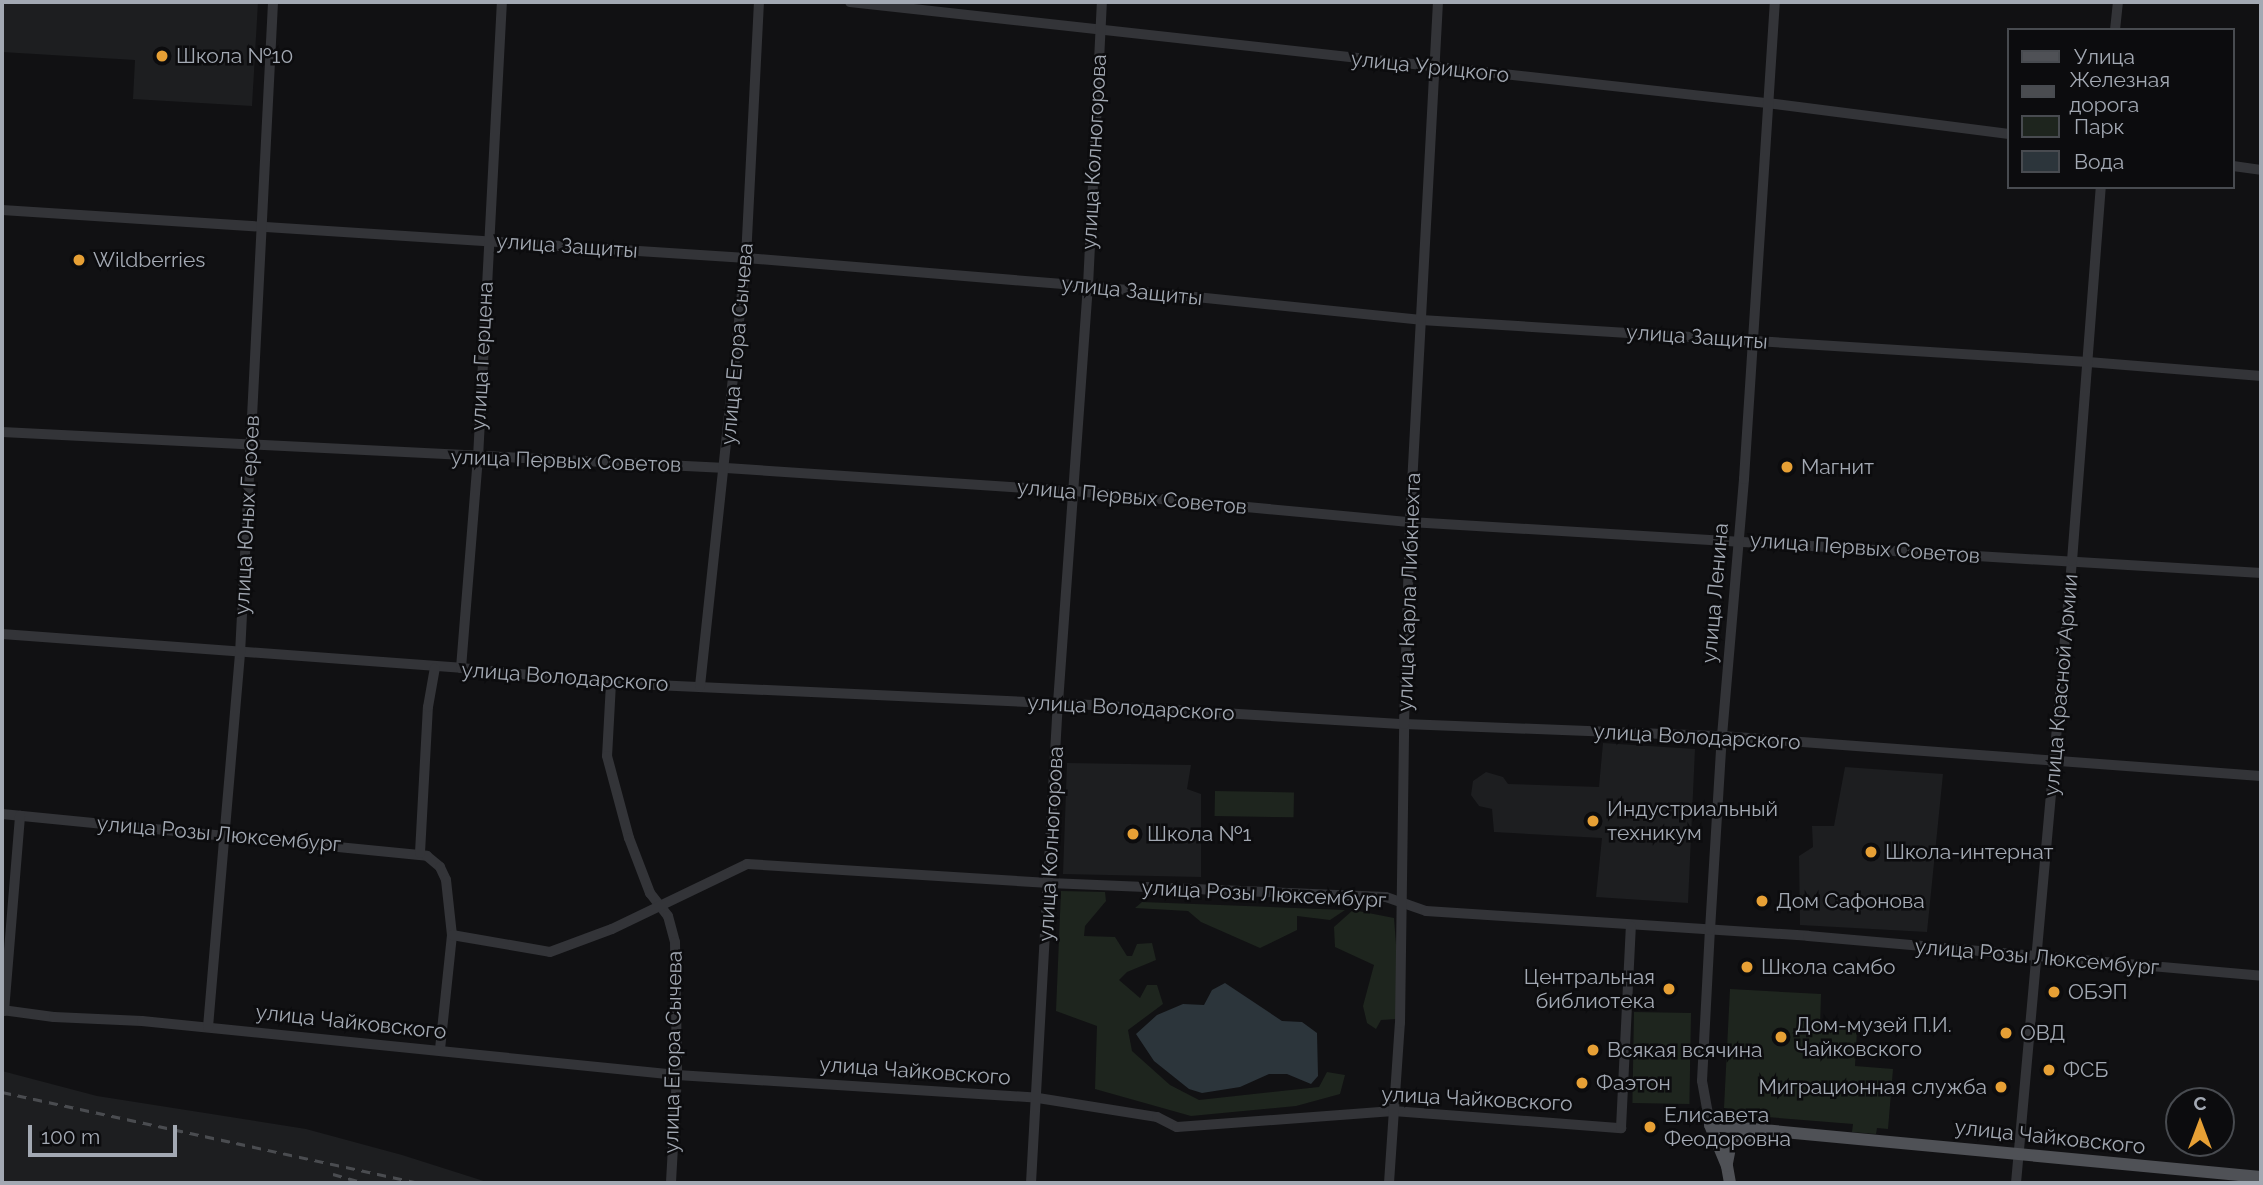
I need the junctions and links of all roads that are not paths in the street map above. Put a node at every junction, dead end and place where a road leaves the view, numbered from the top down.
1 (273, 2) edge
2 (502, 2) edge
3 (759, 2) edge
4 (850, 2) edge
5 (1102, 2) edge
6 (1438, 2) edge
7 (1774, 2) edge
8 (2118, 2) edge
9 (1100, 28) junction
10 (2115, 28) edge
11 (1436, 68) junction
12 (1767, 103) junction
13 (2008, 134) edge
14 (2235, 166) edge
15 (2261, 170) edge
16 (2101, 189) edge
17 (2, 210) edge
18 (262, 228) junction
19 (487, 240) junction
20 (746, 258) junction
21 (1088, 286) junction
22 (1421, 320) junction
23 (1752, 341) junction
24 (2088, 362) junction
25 (2261, 376) edge
26 (2, 432) edge
27 (251, 445) junction
28 (478, 458) junction
29 (726, 467) junction
30 (1074, 491) junction
31 (1410, 522) junction
32 (1738, 539) junction
33 (2072, 561) junction
34 (2261, 573) edge
35 (2, 634) edge
36 (240, 654) junction
37 (461, 668) junction
38 (435, 669) junction
39 (611, 683) junction
40 (700, 685) junction
41 (1058, 703) junction
42 (1404, 724) junction
43 (1722, 736) junction
44 (2053, 762) junction
45 (2261, 776) edge
46 (2, 814) edge
47 (20, 817) junction
48 (224, 834) junction
49 (420, 853) junction
50 (1049, 883) junction
51 (1401, 903) junction
52 (663, 905) junction
53 (1631, 926) junction
54 (1710, 930) junction
55 (452, 935) junction
56 (2037, 958) junction
57 (2261, 976) edge
58 (3, 1011) edge
59 (208, 1027) junction
60 (440, 1050) junction
61 (677, 1075) junction
62 (1038, 1098) junction
63 (1393, 1111) junction
64 (1710, 1125) junction
65 (1779, 1129) junction
66 (2019, 1153) junction
67 (1727, 1166) junction
68 (2261, 1177) edge
69 (671, 1183) edge
70 (1031, 1183) edge
71 (1389, 1183) edge
72 (1730, 1183) edge
73 (2016, 1183) edge

1 - 18 street, улица Юных Героев
2 - 19 street, улица Герцена
3 - 20 street, улица Егора Сычева
4 - 9 street, улица Урицкого
5 - 9 street, улица Колногорова
6 - 11 street, улица Карла Либкнехта
7 - 12 street, улица Ленина
8 - 10 street
9 - 11 street, улица Урицкого
9 - 21 street, улица Колногорова
11 - 12 street, улица Урицкого
11 - 22 street, улица Карла Либкнехта
12 - 13 street, улица Урицкого
12 - 23 street, улица Ленина
14 - 15 street
16 - 24 street, улица Красной Армии
17 - 18 street, улица Защиты
18 - 19 street, улица Защиты
18 - 27 street, улица Юных Героев
19 - 20 street, улица Защиты
19 - 28 street, улица Герцена
20 - 21 street, улица Защиты
20 - 29 street, улица Егора Сычева
21 - 22 street, улица Защиты
21 - 30 street, улица Колногорова
22 - 23 street, улица Защиты
22 - 31 street, улица Карла Либкнехта
23 - 24 street, улица Защиты
23 - 32 street, улица Ленина
24 - 25 street, улица Защиты
24 - 33 street, улица Красной Армии
26 - 27 street, улица Первых Советов
27 - 28 street, улица Первых Советов
27 - 36 street, улица Юных Героев
28 - 29 street, улица Первых Советов
28 - 37 street, улица Герцена
29 - 30 street, улица Первых Советов
29 - 40 street, улица Егора Сычева
30 - 31 street, улица Первых Советов
30 - 41 street, улица Колногорова
31 - 32 street, улица Первых Советов
31 - 42 street, улица Карла Либкнехта
32 - 33 street, улица Первых Советов
32 - 43 street, улица Ленина
33 - 34 street, улица Первых Советов
33 - 44 street, улица Красной Армии
35 - 36 street, улица Володарского
36 - 38 street, улица Володарского
36 - 48 street, улица Юных Героев
37 - 38 street, улица Володарского
37 - 39 street, улица Володарского
38 - 49 street
39 - 40 street, улица Володарского
39 - 52 street, улица Егора Сычева
40 - 41 street, улица Володарского
41 - 42 street, улица Володарского
41 - 50 street, улица Колногорова
42 - 43 street, улица Володарского
42 - 51 street, улица Карла Либкнехта
43 - 44 street, улица Володарского
43 - 54 street, улица Ленина
44 - 45 street, улица Володарского
44 - 56 street, улица Красной Армии
46 - 47 street, улица Розы Люксембург
47 - 48 street, улица Розы Люксембург
47 - 58 street
48 - 49 street, улица Розы Люксембург
48 - 59 street, улица Юных Героев
49 - 55 street, улица Розы Люксембург
50 - 51 street, улица Розы Люксембург
50 - 52 street, улица Розы Люксембург
50 - 62 street, улица Колногорова
51 - 53 street, улица Розы Люксембург
51 - 63 street, улица Карла Либкнехта
52 - 55 street, улица Розы Люксембург
52 - 61 street, улица Егора Сычева
53 - 54 street, улица Розы Люксембург
53 - 63 street, улица Чайковского
54 - 56 street, улица Розы Люксембург
54 - 64 street, улица Ленина
55 - 60 street
56 - 57 street, улица Розы Люксембург
56 - 66 street, улица Красной Армии
58 - 59 street, улица Чайковского
59 - 60 street, улица Чайковского
60 - 61 street, улица Чайковского
61 - 62 street, улица Чайковского
61 - 69 street, улица Егора Сычева
62 - 63 street, улица Чайковского
62 - 70 street, улица Колногорова
63 - 71 street, улица Карла Либкнехта
64 - 65 main road, улица Чайковского
64 - 67 main road, улица Ленина
65 - 66 main road, улица Чайковского
65 - 67 main road
66 - 68 main road, улица Чайковского
66 - 73 street, улица Красной Армии
67 - 72 main road, улица Ленина

